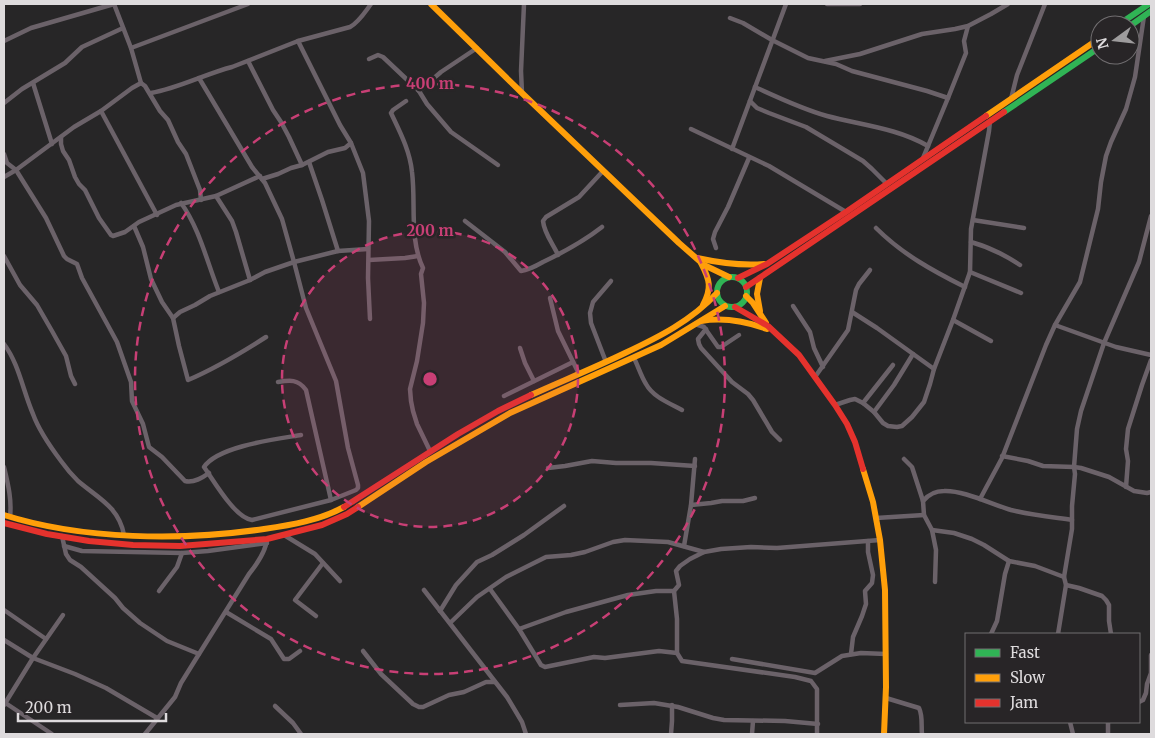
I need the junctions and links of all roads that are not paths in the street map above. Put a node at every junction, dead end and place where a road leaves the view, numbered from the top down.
1 (114, 4) edge
2 (248, 4) edge
3 (372, 4) edge
4 (431, 4) edge
5 (524, 4) edge
6 (786, 4) edge
7 (827, 4) edge
8 (860, 4) edge
9 (1008, 4) edge
10 (1045, 4) edge
11 (1149, 4) edge
12 (1151, 11) edge
13 (1133, 15) edge
14 (1144, 16) junction
15 (730, 18) dead end
16 (1140, 19) edge
17 (968, 26) junction
18 (123, 28) junction
19 (772, 40) junction
20 (4, 41) edge
21 (298, 41) junction
22 (1090, 45) edge
23 (131, 48) junction
24 (477, 48) junction
25 (1090, 54) edge
26 (369, 60) dead end
27 (824, 61) junction
28 (248, 62) junction
29 (199, 78) junction
30 (33, 83) junction
31 (141, 83) junction
32 (755, 87) junction
33 (419, 91) junction
34 (151, 94) junction
35 (522, 94) junction
36 (948, 98) junction
37 (406, 100) dead end
38 (1010, 100) junction
39 (750, 101) junction
40 (4, 103) edge
41 (101, 111) junction
42 (990, 122) junction
43 (691, 129) dead end
44 (61, 137) junction
45 (352, 143) junction
46 (52, 144) junction
47 (928, 146) junction
48 (732, 149) junction
49 (4, 154) edge
50 (749, 158) junction
51 (923, 159) junction
52 (309, 162) junction
53 (302, 165) junction
54 (498, 165) dead end
55 (16, 170) junction
56 (603, 171) junction
57 (4, 177) edge
58 (261, 177) junction
59 (887, 184) junction
60 (216, 196) junction
61 (201, 200) junction
62 (184, 203) junction
63 (846, 212) junction
64 (157, 215) junction
65 (1151, 216) edge
66 (972, 220) junction
67 (465, 221) dead end
68 (134, 226) junction
69 (602, 227) dead end
70 (876, 228) dead end
71 (1024, 228) dead end
72 (971, 242) junction
73 (716, 248) dead end
74 (368, 249) junction
75 (338, 252) junction
76 (558, 255) junction
77 (4, 256) edge
78 (418, 256) junction
79 (695, 257) junction
80 (369, 260) junction
81 (294, 262) junction
82 (702, 264) junction
83 (767, 264) junction
84 (1020, 265) dead end
85 (870, 270) dead end
86 (970, 272) junction
87 (729, 277) junction
88 (738, 278) junction
89 (760, 278) junction
90 (250, 280) junction
91 (611, 280) dead end
92 (746, 287) junction
93 (965, 287) junction
94 (717, 291) junction
95 (219, 292) junction
96 (1020, 293) dead end
97 (746, 296) junction
98 (550, 298) dead end
99 (725, 306) junction
100 (793, 306) dead end
101 (735, 307) junction
102 (697, 312) junction
103 (852, 312) junction
104 (760, 315) junction
105 (173, 318) junction
106 (370, 319) dead end
107 (953, 320) junction
108 (696, 323) junction
109 (1055, 325) junction
110 (770, 328) junction
111 (706, 329) junction
112 (739, 335) dead end
113 (266, 337) dead end
114 (991, 341) dead end
115 (1104, 342) junction
116 (4, 344) edge
117 (520, 348) dead end
118 (913, 354) junction
119 (1151, 355) edge
120 (634, 358) junction
121 (1151, 360) edge
122 (573, 362) junction
123 (606, 362) junction
124 (893, 365) dead end
125 (823, 367) junction
126 (934, 369) junction
127 (579, 374) junction
128 (815, 377) junction
129 (534, 381) junction
130 (278, 382) dead end
131 (75, 384) dead end
132 (504, 396) dead end
133 (863, 403) junction
134 (835, 405) junction
135 (682, 410) dead end
136 (874, 412) junction
137 (301, 435) dead end
138 (780, 440) dead end
139 (430, 451) junction
140 (1002, 456) junction
141 (904, 458) dead end
142 (695, 459) dead end
143 (695, 466) junction
144 (4, 467) edge
145 (1074, 467) junction
146 (548, 468) dead end
147 (208, 473) junction
148 (1126, 487) junction
149 (1151, 492) edge
150 (754, 498) dead end
151 (980, 499) junction
152 (331, 500) junction
153 (923, 500) junction
154 (691, 505) junction
155 (564, 506) dead end
156 (7, 516) edge
157 (924, 516) junction
158 (876, 518) junction
159 (1072, 520) junction
160 (4, 523) edge
161 (932, 530) junction
162 (124, 535) junction
163 (284, 535) junction
164 (62, 536) junction
165 (880, 540) junction
166 (267, 541) junction
167 (868, 541) junction
168 (64, 546) junction
169 (684, 546) junction
170 (704, 552) junction
171 (182, 553) junction
172 (1009, 561) junction
173 (323, 563) junction
174 (1064, 577) junction
175 (340, 581) dead end
176 (935, 582) dead end
177 (1066, 585) junction
178 (490, 589) junction
179 (424, 590) dead end
180 (159, 591) dead end
181 (674, 591) junction
182 (4, 610) edge
183 (440, 611) junction
184 (226, 612) junction
185 (63, 616) dead end
186 (316, 616) dead end
187 (450, 623) junction
188 (519, 629) junction
189 (991, 633) edge
190 (1058, 633) edge
191 (1111, 633) edge
192 (46, 639) junction
193 (4, 640) edge
194 (300, 651) dead end
195 (363, 652) dead end
196 (678, 653) junction
197 (199, 654) junction
198 (851, 654) junction
199 (886, 654) junction
200 (1151, 654) edge
201 (32, 658) junction
202 (732, 659) dead end
203 (490, 676) junction
204 (486, 682) junction
205 (495, 682) junction
206 (886, 698) junction
207 (1140, 702) edge
208 (4, 703) edge
209 (620, 705) dead end
210 (672, 705) junction
211 (275, 706) dead end
212 (157, 718) junction
213 (753, 721) junction
214 (818, 724) junction
215 (52, 734) edge
216 (145, 734) edge
217 (301, 734) edge
218 (526, 734) edge
219 (671, 734) edge
220 (752, 734) edge
221 (817, 734) edge
222 (884, 734) edge
223 (922, 734) edge

1 - 18 street
1 - 20 street
2 - 23 street
3 - 21 street
4 - 24 main road
5 - 35 street
6 - 19 street
7 - 8 street
9 - 17 street
10 - 38 street
11 - 13 main road
12 - 14 main road
14 - 16 main road
14 - 109 street
15 - 19 street
17 - 27 street
17 - 36 street
18 - 23 street
18 - 30 street
19 - 27 street
19 - 32 street
21 - 28 street
21 - 45 street
22 - 38 main road
23 - 31 street
24 - 33 street
24 - 35 main road
25 - 42 main road
26 - 33 street
27 - 36 street
28 - 29 street
28 - 53 street
29 - 34 street
29 - 58 street
30 - 40 street
30 - 46 street
31 - 34 street
31 - 41 street
32 - 39 street
32 - 47 street
33 - 54 street
34 - 61 street
35 - 56 main road
36 - 47 street
37 - 78 street
38 - 51 main road
39 - 48 street
39 - 59 street
41 - 44 street
41 - 64 street
42 - 66 street
42 - 89 main road
43 - 48 street
44 - 46 street
44 - 68 street
45 - 52 street
45 - 74 street
46 - 55 street
47 - 51 street
48 - 50 street
49 - 55 street
50 - 63 street
50 - 73 street
51 - 59 main road
52 - 53 street
52 - 75 street
53 - 58 street
55 - 57 street
55 - 147 street
56 - 76 street
56 - 79 main road
58 - 60 street
58 - 81 street
59 - 63 main road
60 - 61 street
60 - 90 street
61 - 62 street
62 - 64 street
62 - 95 street
63 - 83 main road
64 - 68 street
65 - 115 street
66 - 71 street
66 - 72 street
67 - 76 street
68 - 105 street
69 - 76 street
70 - 93 street
72 - 84 street
72 - 86 street
74 - 75 street
74 - 80 street
75 - 81 street
77 - 131 street
78 - 80 street
78 - 139 street
79 - 82 main road
79 - 83 main road
80 - 106 street
81 - 90 street
81 - 152 street
82 - 87 main road
82 - 94 main road
82 - 102 main road
83 - 88 main road
85 - 103 street
86 - 93 street
86 - 96 street
87 - 88 main road
87 - 94 main road
88 - 92 main road
89 - 92 main road
89 - 104 main road
90 - 95 street
91 - 123 street
92 - 97 main road
93 - 107 street
94 - 99 main road
94 - 102 main road
95 - 105 street
97 - 101 main road
97 - 104 main road
98 - 122 street
99 - 101 main road
99 - 108 main road
100 - 125 street
101 - 110 main road
102 - 123 main road
103 - 118 street
103 - 125 street
104 - 110 main road
105 - 113 street
107 - 114 street
107 - 126 street
108 - 110 main road
108 - 111 street
108 - 120 main road
109 - 115 street
109 - 140 street
110 - 128 main road
111 - 112 street
111 - 138 street
115 - 119 street
115 - 145 street
116 - 162 street
117 - 129 street
118 - 126 street
118 - 136 street
120 - 135 street
120 - 163 main road
121 - 148 street
122 - 127 street
122 - 129 street
123 - 127 main road
124 - 133 street
125 - 128 street
126 - 136 street
127 - 139 main road
128 - 134 main road
129 - 132 street
130 - 152 street
133 - 134 street
133 - 136 street
134 - 158 main road
137 - 147 street
139 - 162 main road
140 - 145 street
140 - 151 street
141 - 153 street
142 - 143 street
143 - 146 street
143 - 154 street
144 - 156 street
145 - 148 street
145 - 159 street
147 - 152 street
148 - 149 street
150 - 154 street
151 - 153 street
151 - 159 street
153 - 157 street
154 - 169 street
155 - 183 street
156 - 162 main road
157 - 158 street
157 - 161 street
158 - 165 main road
159 - 174 street
160 - 164 main road
161 - 172 street
161 - 176 street
163 - 166 main road
163 - 173 street
164 - 166 main road
164 - 168 street
165 - 167 street
165 - 199 main road
166 - 171 street
166 - 184 street
167 - 170 street
167 - 198 street
168 - 171 street
168 - 197 street
169 - 170 street
169 - 178 street
170 - 181 street
171 - 180 street
172 - 174 street
172 - 189 street
173 - 175 street
173 - 186 street
174 - 177 street
177 - 190 street
177 - 191 street
178 - 187 street
178 - 188 street
179 - 183 street
181 - 188 street
181 - 196 street
182 - 192 street
183 - 187 street
184 - 194 street
184 - 197 street
185 - 192 street
187 - 203 street
188 - 196 street
192 - 201 street
193 - 201 street
195 - 204 street
196 - 214 street
197 - 212 street
198 - 199 street
198 - 202 street
199 - 206 main road
200 - 207 street
201 - 208 street
201 - 212 street
203 - 204 street
203 - 205 street
204 - 205 street
205 - 218 street
206 - 222 main road
206 - 223 street
208 - 215 street
209 - 210 street
210 - 213 street
210 - 219 street
211 - 217 street
212 - 216 street
213 - 214 street
213 - 220 street
214 - 221 street

